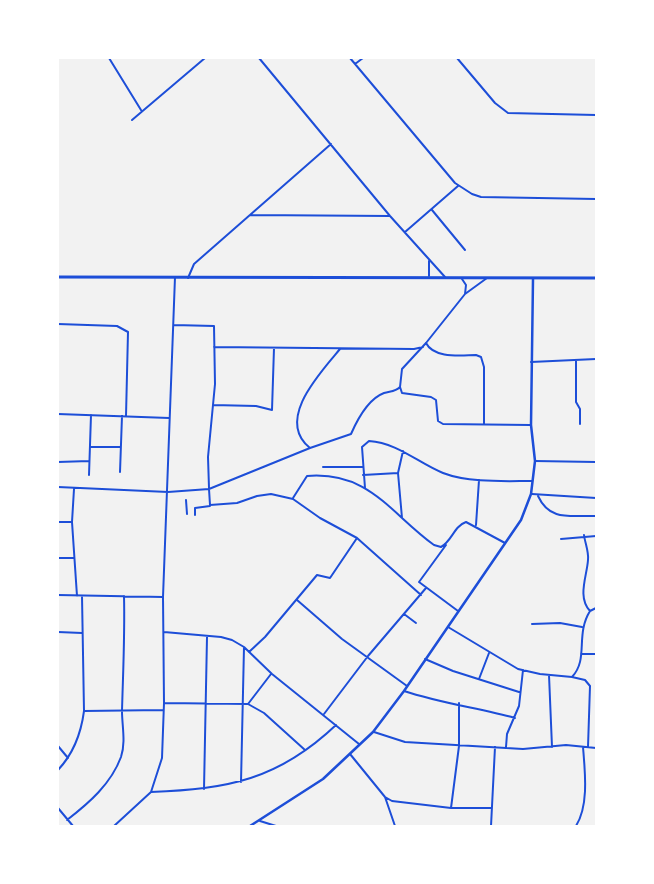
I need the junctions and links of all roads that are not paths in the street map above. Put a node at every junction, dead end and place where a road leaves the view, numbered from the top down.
1 (109, 58) edge
2 (205, 58) edge
3 (259, 58) edge
4 (350, 58) edge
5 (363, 58) edge
6 (457, 58) edge
7 (355, 64) junction
8 (141, 110) junction
9 (596, 115) edge
10 (132, 120) dead end
11 (331, 144) junction
12 (459, 186) junction
13 (596, 199) edge
14 (432, 210) junction
15 (250, 216) junction
16 (390, 216) junction
17 (405, 232) junction
18 (464, 250) dead end
19 (429, 259) junction
20 (58, 277) edge
21 (175, 277) junction
22 (188, 278) junction
23 (487, 278) junction
24 (596, 278) edge
25 (429, 279) junction
26 (447, 279) junction
27 (462, 279) junction
28 (533, 279) junction
29 (465, 294) junction
30 (58, 324) edge
31 (174, 325) junction
32 (426, 343) junction
33 (214, 346) junction
34 (423, 347) junction
35 (274, 348) junction
36 (340, 349) junction
37 (596, 359) edge
38 (576, 361) junction
39 (531, 362) junction
40 (400, 388) junction
41 (213, 405) junction
42 (58, 414) edge
43 (91, 415) junction
44 (122, 416) junction
45 (126, 416) junction
46 (169, 418) junction
47 (484, 424) junction
48 (580, 424) dead end
49 (531, 425) junction
50 (90, 447) junction
51 (120, 447) junction
52 (310, 448) junction
53 (403, 451) junction
54 (89, 461) junction
55 (535, 461) junction
56 (58, 462) edge
57 (596, 462) edge
58 (362, 467) junction
59 (323, 468) dead end
60 (120, 472) dead end
61 (398, 473) junction
62 (89, 475) dead end
63 (363, 475) junction
64 (479, 480) junction
65 (532, 481) junction
66 (58, 487) edge
67 (74, 488) junction
68 (365, 488) junction
69 (209, 489) junction
70 (168, 492) junction
71 (531, 494) junction
72 (538, 496) junction
73 (596, 498) edge
74 (293, 499) junction
75 (186, 500) dead end
76 (210, 506) junction
77 (187, 514) dead end
78 (195, 515) dead end
79 (596, 516) edge
80 (402, 518) junction
81 (58, 522) edge
82 (72, 522) junction
83 (476, 526) junction
84 (584, 535) junction
85 (596, 536) edge
86 (358, 538) junction
87 (561, 539) dead end
88 (447, 543) junction
89 (505, 543) junction
90 (58, 558) edge
91 (74, 558) junction
92 (426, 588) junction
93 (420, 594) junction
94 (58, 596) edge
95 (77, 596) junction
96 (82, 596) junction
97 (124, 596) junction
98 (163, 597) junction
99 (297, 600) junction
100 (596, 608) edge
101 (458, 611) junction
102 (590, 611) junction
103 (404, 614) junction
104 (416, 622) dead end
105 (532, 624) dead end
106 (448, 626) junction
107 (582, 628) junction
108 (58, 632) edge
109 (82, 632) junction
110 (164, 632) junction
111 (207, 636) junction
112 (244, 647) junction
113 (249, 652) junction
114 (490, 652) junction
115 (581, 654) junction
116 (596, 654) edge
117 (368, 656) junction
118 (425, 659) junction
119 (523, 670) junction
120 (272, 674) junction
121 (549, 675) junction
122 (572, 677) junction
123 (479, 679) junction
124 (407, 686) junction
125 (404, 691) junction
126 (519, 692) junction
127 (591, 692) junction
128 (595, 693) dead end
129 (164, 703) junction
130 (206, 703) junction
131 (242, 703) junction
132 (459, 703) junction
133 (248, 704) junction
134 (164, 710) junction
135 (84, 711) junction
136 (122, 711) junction
137 (324, 714) junction
138 (515, 718) junction
139 (336, 725) junction
140 (373, 732) junction
141 (359, 745) junction
142 (58, 746) edge
143 (459, 746) junction
144 (552, 747) junction
145 (583, 747) junction
146 (588, 747) junction
147 (495, 748) junction
148 (506, 748) junction
149 (596, 748) edge
150 (305, 750) junction
151 (350, 754) junction
152 (68, 758) junction
153 (58, 770) edge
154 (241, 782) junction
155 (204, 789) junction
156 (151, 792) junction
157 (385, 797) junction
158 (58, 808) edge
159 (451, 808) junction
160 (492, 808) junction
161 (67, 820) junction
162 (260, 821) junction
163 (73, 826) edge
164 (114, 826) edge
165 (250, 826) edge
166 (276, 826) edge
167 (395, 826) edge
168 (491, 826) edge
169 (576, 826) edge

1 - 8 street
2 - 8 street
3 - 11 street
4 - 7 street
5 - 7 street
6 - 9 street
7 - 12 street
8 - 10 street
11 - 15 street
11 - 16 street
12 - 13 street
12 - 14 street
14 - 17 street
14 - 18 street
15 - 16 street
15 - 22 street
16 - 17 street
17 - 19 street
19 - 25 street
19 - 26 street
20 - 21 main road
21 - 22 main road
21 - 31 street
22 - 25 main road
23 - 27 main road
23 - 28 main road
23 - 29 street
24 - 28 main road
25 - 26 main road
26 - 27 main road
27 - 29 street
28 - 39 street
29 - 32 street
30 - 45 street
31 - 33 street
31 - 46 street
32 - 34 street
32 - 47 street
33 - 35 street
33 - 41 street
34 - 36 street
34 - 40 street
35 - 36 street
35 - 41 street
36 - 52 street
37 - 38 street
38 - 39 street
38 - 48 street
39 - 49 street
40 - 47 street
40 - 52 street
41 - 69 street
42 - 43 street
43 - 44 street
43 - 50 street
44 - 45 street
44 - 51 street
45 - 46 street
46 - 70 street
47 - 49 street
49 - 55 street
50 - 51 street
50 - 54 street
51 - 60 street
52 - 69 street
53 - 58 street
53 - 61 street
53 - 64 street
54 - 56 street
54 - 62 street
55 - 57 street
55 - 65 street
58 - 59 street
58 - 63 street
61 - 63 street
61 - 80 street
63 - 68 street
64 - 65 street
64 - 83 street
65 - 71 street
66 - 67 street
67 - 70 street
67 - 82 street
68 - 74 street
68 - 80 street
69 - 70 street
69 - 76 street
70 - 98 street
71 - 72 street
71 - 89 street
72 - 73 street
72 - 79 street
74 - 76 street
74 - 86 street
75 - 77 street
76 - 78 street
80 - 88 street
81 - 82 street
82 - 91 street
83 - 88 street
83 - 89 street
84 - 85 street
84 - 87 street
84 - 102 street
86 - 93 street
86 - 99 street
88 - 92 street
89 - 101 street
90 - 91 street
91 - 95 street
92 - 93 street
92 - 101 street
93 - 103 street
94 - 95 street
95 - 96 street
96 - 97 street
96 - 109 street
97 - 98 street
97 - 136 street
98 - 110 street
99 - 113 street
99 - 117 street
100 - 102 street
101 - 106 street
102 - 107 street
103 - 104 street
103 - 117 street
105 - 107 street
106 - 114 street
106 - 118 street
107 - 115 street
108 - 109 street
109 - 135 street
110 - 111 street
110 - 129 street
111 - 112 street
111 - 130 street
112 - 113 street
112 - 131 street
113 - 120 street
114 - 119 street
114 - 123 street
115 - 116 street
115 - 122 street
117 - 124 street
117 - 137 street
118 - 123 street
118 - 124 street
119 - 121 street
119 - 126 street
120 - 133 street
120 - 137 street
121 - 122 street
121 - 144 street
122 - 127 street
123 - 126 street
124 - 125 street
125 - 132 street
125 - 140 street
126 - 138 street
127 - 128 street
127 - 146 street
129 - 130 street
129 - 134 street
130 - 131 street
130 - 155 street
131 - 133 street
131 - 154 street
132 - 138 street
132 - 143 street
133 - 150 street
134 - 136 street
134 - 156 street
135 - 136 street
135 - 152 street
136 - 161 street
137 - 139 street
138 - 148 street
139 - 141 street
139 - 150 street
140 - 141 street
140 - 143 street
141 - 151 street
142 - 152 street
143 - 147 street
143 - 159 street
144 - 145 street
144 - 148 street
145 - 146 street
145 - 169 street
146 - 149 street
147 - 148 street
147 - 160 street
150 - 154 street
151 - 157 street
151 - 162 street
152 - 153 street
154 - 155 street
155 - 156 street
156 - 164 street
157 - 159 street
157 - 167 street
158 - 161 street
159 - 160 street
160 - 168 street
161 - 163 street
162 - 165 street
162 - 166 street

